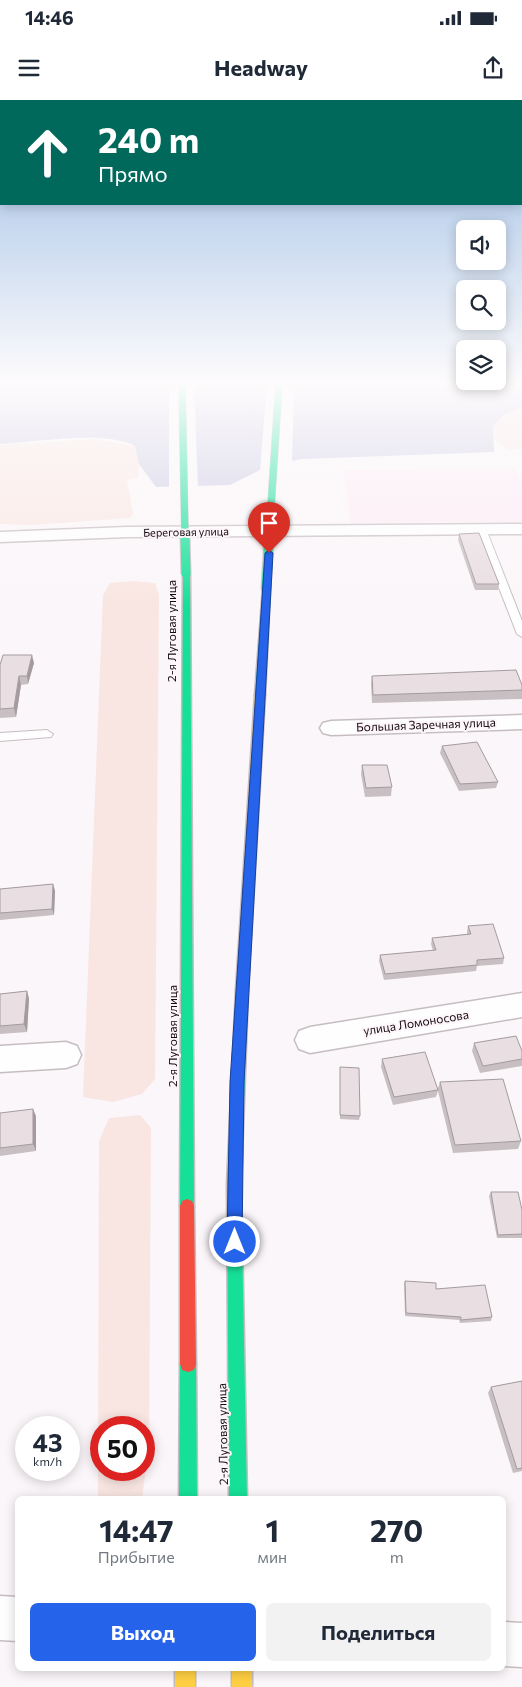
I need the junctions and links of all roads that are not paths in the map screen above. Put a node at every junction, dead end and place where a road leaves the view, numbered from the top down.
1 (184, 458) edge
2 (274, 458) edge
3 (522, 528) edge
4 (481, 529) junction
5 (0, 537) edge
6 (522, 634) edge
7 (522, 722) edge
8 (331, 728) dead end
9 (47, 734) dead end
10 (0, 737) edge
11 (522, 1005) edge
12 (310, 1040) dead end
13 (66, 1055) dead end
14 (0, 1059) edge
15 (188, 1496) edge
16 (238, 1496) edge
17 (0, 1618) edge
18 (15, 1619) edge
19 (506, 1644) edge
20 (522, 1645) edge
21 (185, 1671) edge
22 (242, 1671) edge
23 (185, 1687) edge
24 (242, 1687) edge

1 - 15 main road, 2-я Луговая улица, bridge
2 - 16 main road, 2-я Луговая улица, bridge
3 - 4 street, Береговая улица
4 - 5 street, Береговая улица
4 - 6 lane
7 - 8 street, Большая Заречная улица
9 - 10 lane
11 - 12 street, улица Ломоносова
13 - 14 street
17 - 18 street
19 - 20 street
21 - 23 main road
22 - 24 main road

